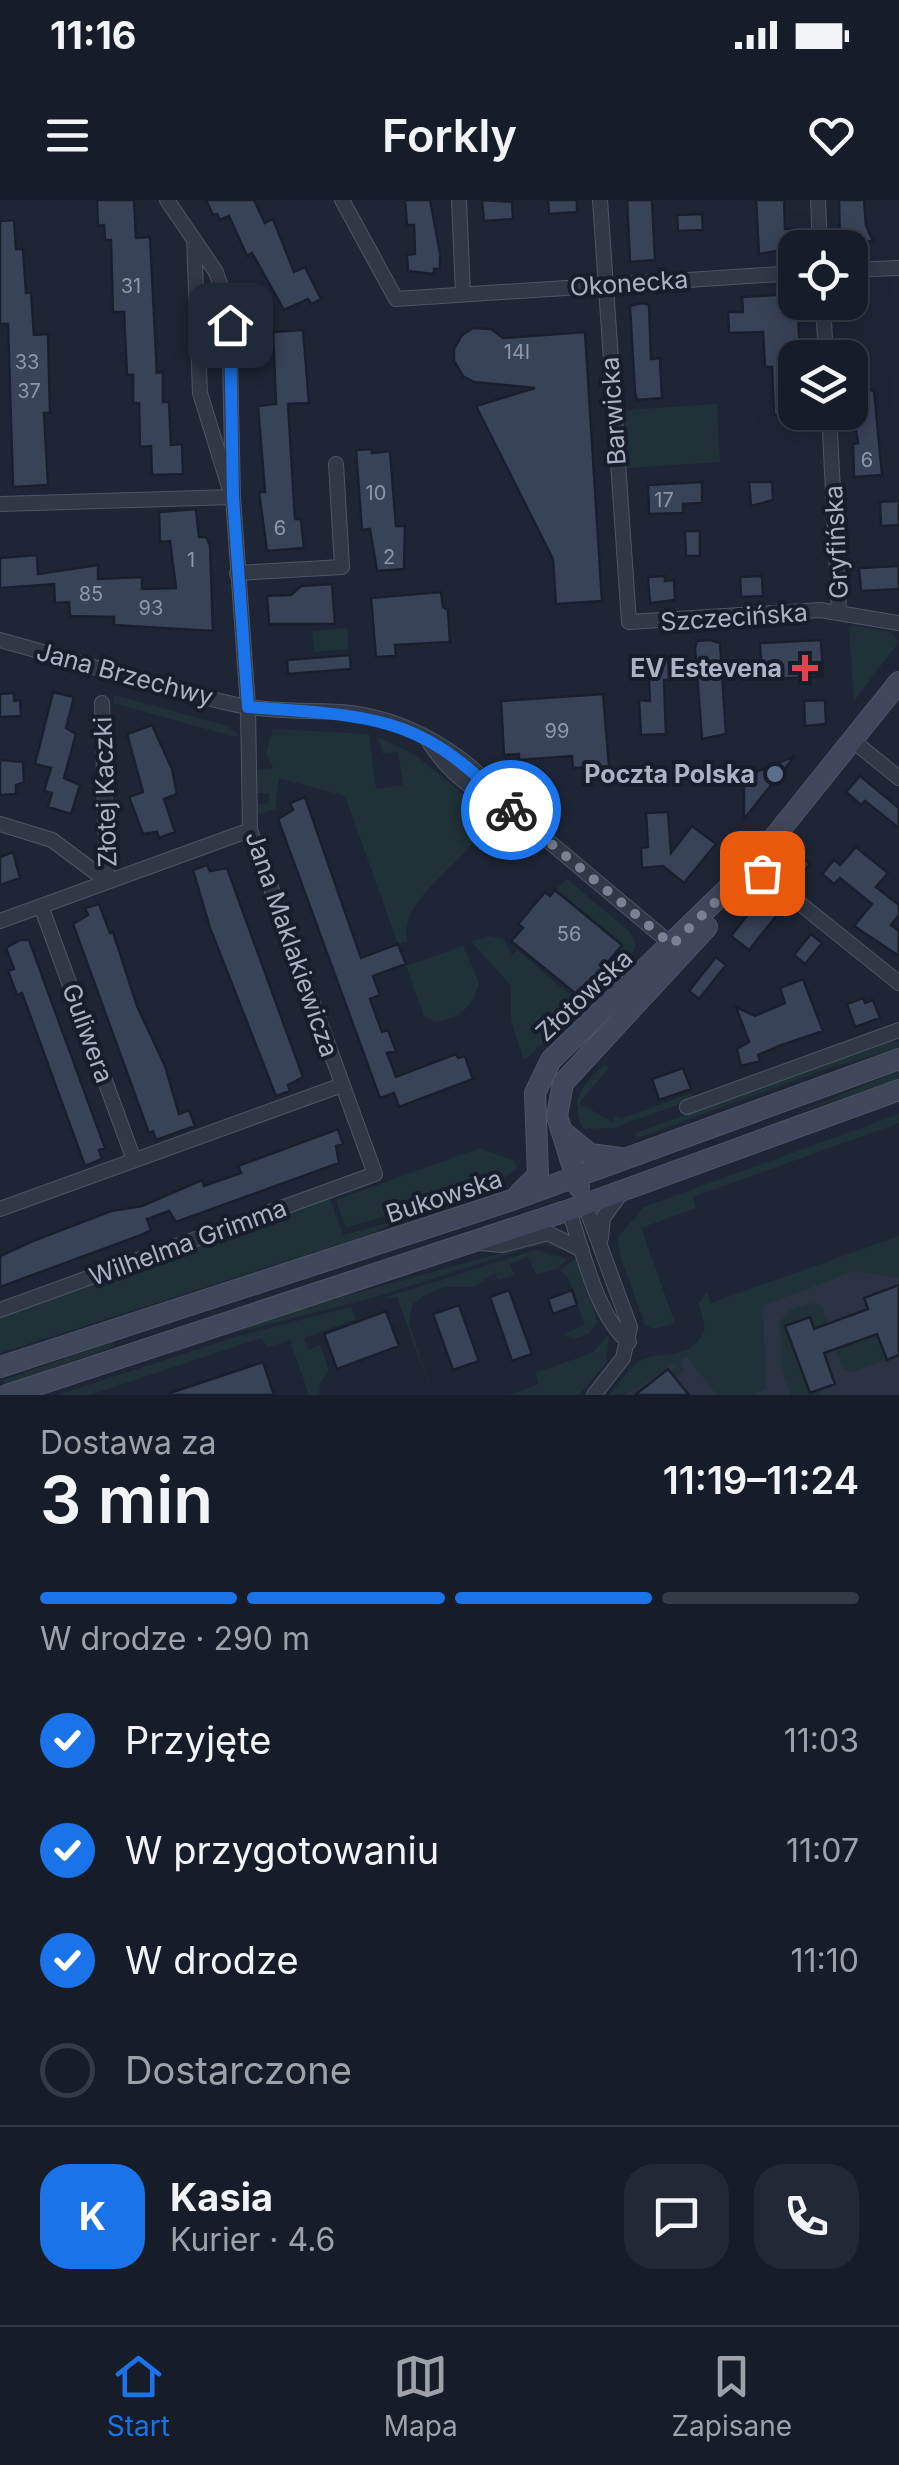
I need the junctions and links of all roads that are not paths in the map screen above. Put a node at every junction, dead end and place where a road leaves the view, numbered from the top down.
1 (167, 200) edge
2 (342, 200) edge
3 (459, 200) edge
4 (600, 200) edge
5 (818, 200) edge
6 (819, 230) edge
7 (194, 239) junction
8 (899, 268) edge
9 (868, 269) edge
10 (778, 275) edge
11 (605, 284) junction
12 (464, 294) junction
13 (830, 430) edge
14 (336, 464) dead end
15 (233, 497) junction
16 (0, 504) edge
17 (237, 573) junction
18 (839, 611) junction
19 (630, 622) joint
20 (899, 623) edge
21 (0, 640) edge
22 (899, 682) edge
23 (102, 703) dead end
24 (248, 707) junction
25 (852, 740) junction
26 (899, 778) edge
27 (0, 824) edge
28 (250, 830) junction
29 (752, 866) junction
30 (107, 881) junction
31 (41, 906) junction
32 (0, 921) edge
33 (678, 950) junction
34 (899, 983) edge
35 (899, 1030) edge
36 (899, 1059) edge
37 (342, 1084) junction
38 (899, 1090) edge
39 (687, 1108) dead end
40 (559, 1126) junction
41 (539, 1138) junction
42 (630, 1159) junction
43 (134, 1160) junction
44 (375, 1174) joint
45 (568, 1181) junction
46 (624, 1191) junction
47 (512, 1200) junction
48 (577, 1208) junction
49 (0, 1209) edge
50 (474, 1242) junction
51 (601, 1244) junction
52 (583, 1250) junction
53 (0, 1310) edge
54 (628, 1342) junction
55 (0, 1368) edge
56 (7, 1395) edge
57 (594, 1395) edge

1 - 7 street
2 - 12 street, Okonecka
3 - 12 street
4 - 11 street, Barwicka
5 - 6 street
7 - 15 street
7 - 15 street
8 - 9 street
10 - 11 street, Okonecka
11 - 12 street, Okonecka
11 - 19 street, Barwicka
13 - 18 street, Gryfińska
14 - 17 street
15 - 16 street
15 - 17 street, Jana Maklakiewicza
17 - 24 street, Jana Maklakiewicza
18 - 19 street, Szczecińska
18 - 20 street, Gryfińska
21 - 24 street, Jana Brzechwy
22 - 25 main road, Złotowska
23 - 30 street, Złotej Kaczki
24 - 28 street, Jana Maklakiewicza
24 - 33 street, Jana Brzechwy
25 - 26 street
25 - 29 main road, Złotowska
27 - 30 street
28 - 30 street
28 - 37 street, Jana Maklakiewicza
29 - 33 main road, Złotowska
29 - 34 street
30 - 31 street
31 - 32 street
31 - 43 street, Guliwera
33 - 40 main road, Złotowska
33 - 41 main road, Złotowska
35 - 39 street
36 - 42 main road, Bukowska
37 - 43 street
37 - 44 street, Jana Maklakiewicza
38 - 46 main road
40 - 42 main road
40 - 45 main road, Złotowska
41 - 45 main road, Złotowska
41 - 47 main road, Złotowska
42 - 45 main road, Bukowska
43 - 49 street
44 - 53 street, Wilhelma Grimma
45 - 47 main road, Bukowska
45 - 48 main road, Złotowska
46 - 48 main road
46 - 51 street
47 - 55 main road, Bukowska
48 - 50 main road
48 - 51 street
48 - 52 street
50 - 52 street
50 - 56 main road
51 - 54 street
52 - 54 street
54 - 57 street

